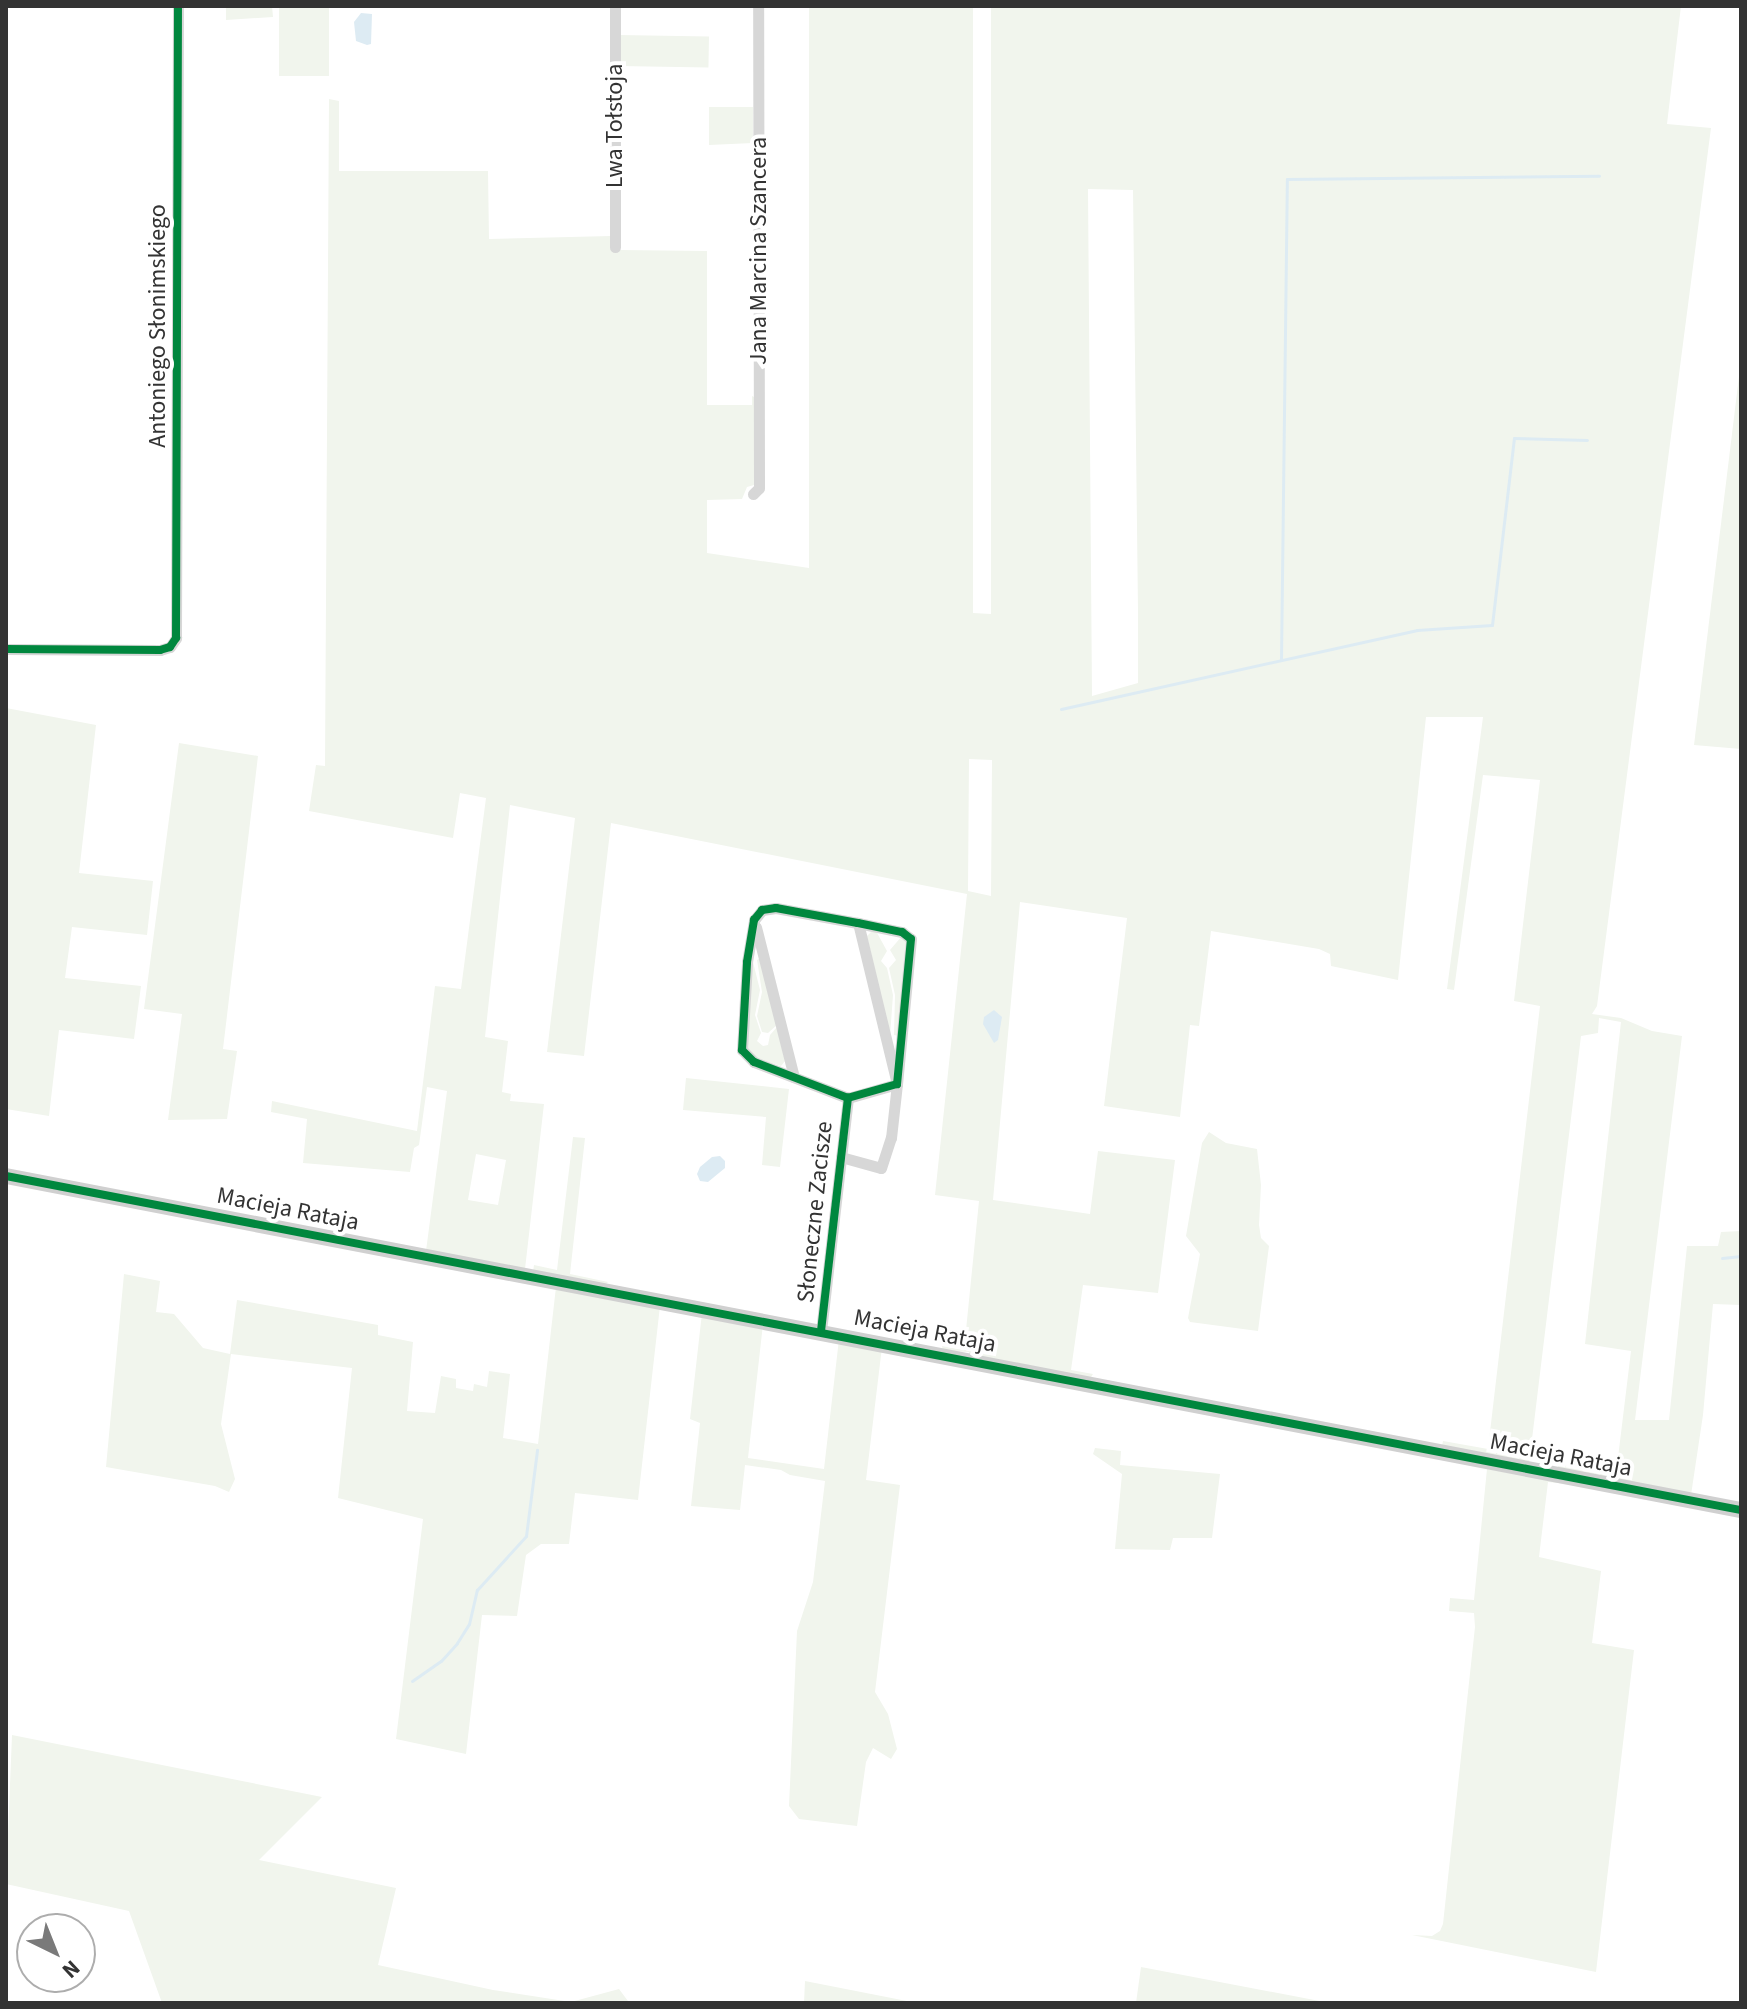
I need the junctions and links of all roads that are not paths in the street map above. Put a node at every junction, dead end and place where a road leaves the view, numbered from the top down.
1 (178, 6) edge
2 (615, 6) edge
3 (758, 6) edge
4 (615, 247) dead end
5 (753, 494) dead end
6 (6, 649) edge
7 (754, 920) junction
8 (858, 923) junction
9 (794, 1077) junction
10 (897, 1084) junction
11 (848, 1098) junction
12 (841, 1157) junction
13 (6, 1176) edge
14 (821, 1331) junction
15 (1741, 1510) edge

1 - 6 street, Antoniego Słonimskiego
2 - 4 street, Lwa Tołstoja
3 - 5 street, Jana Marcina Szancera
7 - 8 street, Słoneczne Zacisze
7 - 9 street
7 - 9 street, Słoneczne Zacisze
8 - 10 street, Słoneczne Zacisze
8 - 10 street, Słoneczne Zacisze
9 - 11 street, Słoneczne Zacisze
10 - 11 street, Słoneczne Zacisze
10 - 12 street, Słoneczne Zacisze
11 - 12 street, Słoneczne Zacisze
12 - 14 street, Słoneczne Zacisze
13 - 14 street, Macieja Rataja
14 - 15 street, Macieja Rataja

